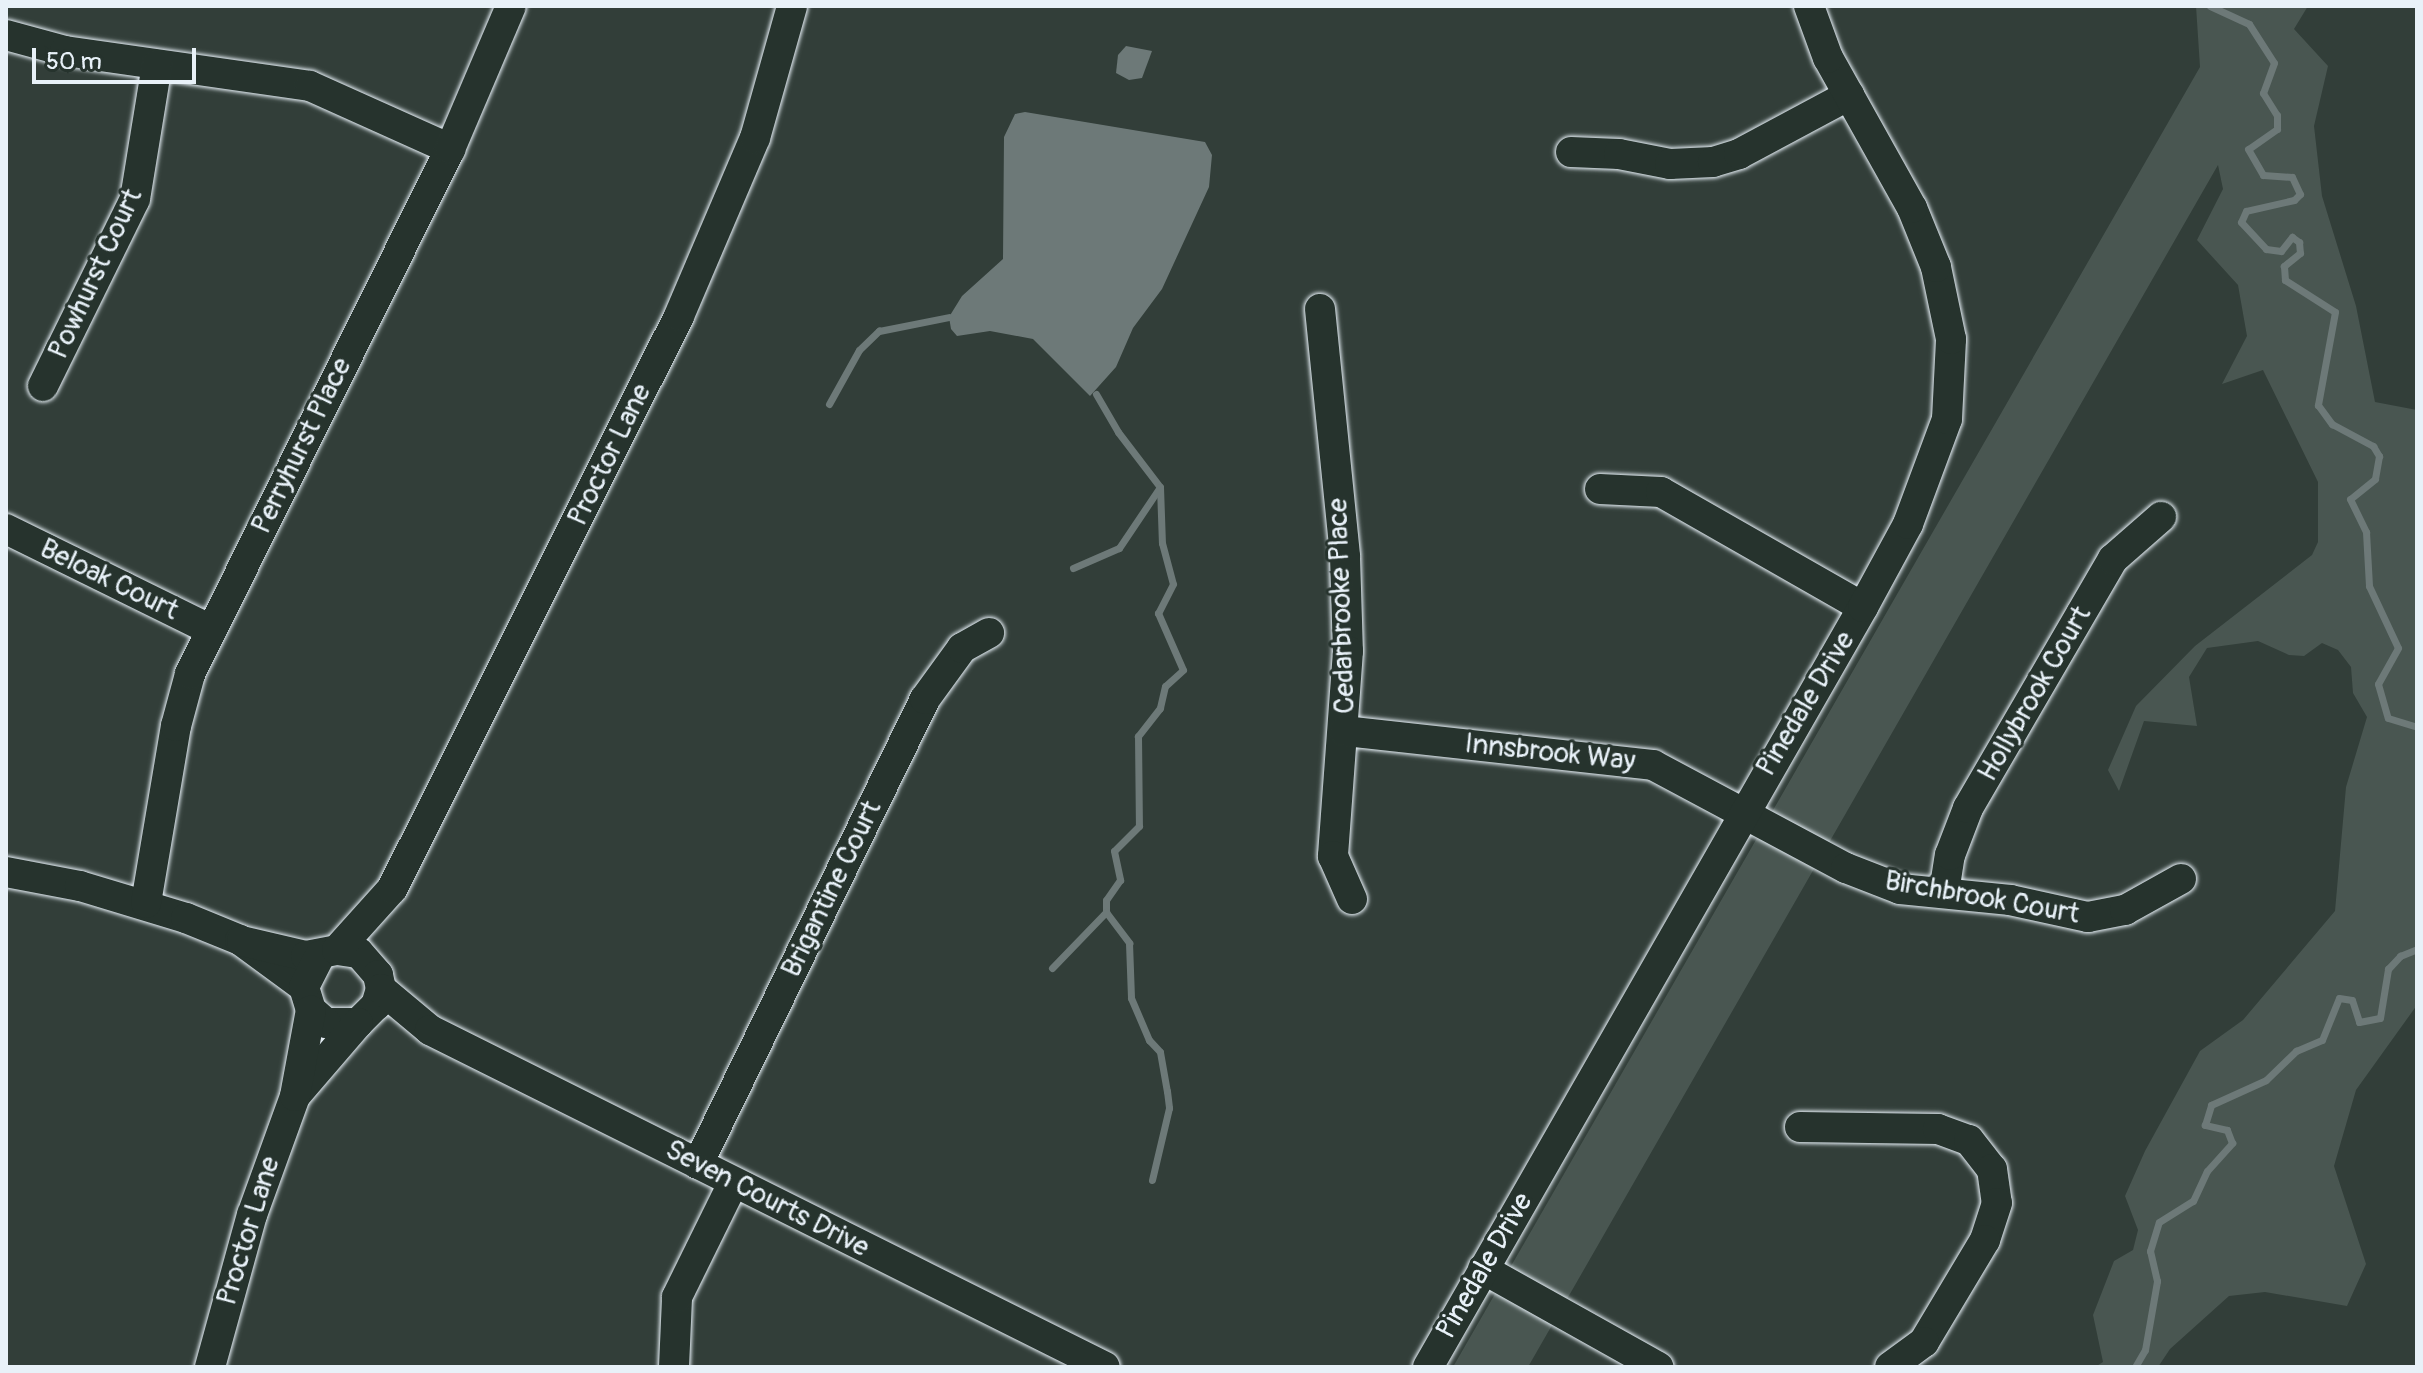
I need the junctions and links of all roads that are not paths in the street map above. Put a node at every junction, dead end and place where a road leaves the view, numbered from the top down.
1 (511, 6) edge
2 (792, 6) edge
3 (1809, 6) edge
4 (6, 35) edge
5 (157, 65) junction
6 (1849, 95) junction
7 (450, 149) junction
8 (1571, 152) dead end
9 (1320, 309) dead end
10 (43, 386) dead end
11 (1600, 489) dead end
12 (2161, 517) dead end
13 (6, 529) edge
14 (1863, 607) junction
15 (211, 630) junction
16 (989, 633) dead end
17 (1345, 731) junction
18 (1743, 811) junction
19 (6, 872) edge
20 (2181, 879) dead end
21 (392, 889) junction
22 (1944, 892) junction
23 (1352, 899) dead end
24 (146, 903) junction
25 (240, 940) junction
26 (328, 953) junction
27 (380, 982) junction
28 (307, 998) junction
29 (362, 1019) junction
30 (430, 1030) junction
31 (295, 1096) junction
32 (1800, 1127) dead end
33 (698, 1164) junction
34 (733, 1183) junction
35 (1483, 1269) junction
36 (210, 1367) edge
37 (674, 1367) edge
38 (1105, 1367) edge
39 (1428, 1367) edge
40 (1658, 1367) edge
41 (1890, 1367) edge

1 - 7 street, Perryhurst Place
2 - 21 street, Proctor Lane
3 - 6 street, Pinedale Drive
4 - 5 street
5 - 7 street
5 - 10 street, Powhurst Court
6 - 8 street
6 - 14 street, Pinedale Drive
7 - 15 street, Perryhurst Place
9 - 17 street, Cedarbrooke Place
11 - 14 street
12 - 22 street, Hollybrook Court
13 - 15 street, Beloak Court
14 - 18 street, Pinedale Drive
15 - 24 street, Perryhurst Place
16 - 33 street, Brigantine Court
17 - 18 street, Innsbrook Way
17 - 23 street, Cedarbrooke Place
18 - 22 street, Birchbrook Court
18 - 35 street, Pinedale Drive
19 - 24 street
20 - 22 street, Birchbrook Court
21 - 26 street, Proctor Lane
21 - 27 street, Proctor Lane
24 - 25 street
25 - 26 street
25 - 28 street
26 - 27 street
26 - 28 street
27 - 29 street
27 - 30 street, Seven Courts Drive
28 - 29 street
28 - 31 street, Proctor Lane
29 - 30 street, Seven Courts Drive
29 - 31 street, Proctor Lane
30 - 33 street, Seven Courts Drive
31 - 36 street, Proctor Lane
32 - 41 street
33 - 34 street, Seven Courts Drive
34 - 37 street
34 - 38 street, Seven Courts Drive
35 - 39 street, Pinedale Drive
35 - 40 street

